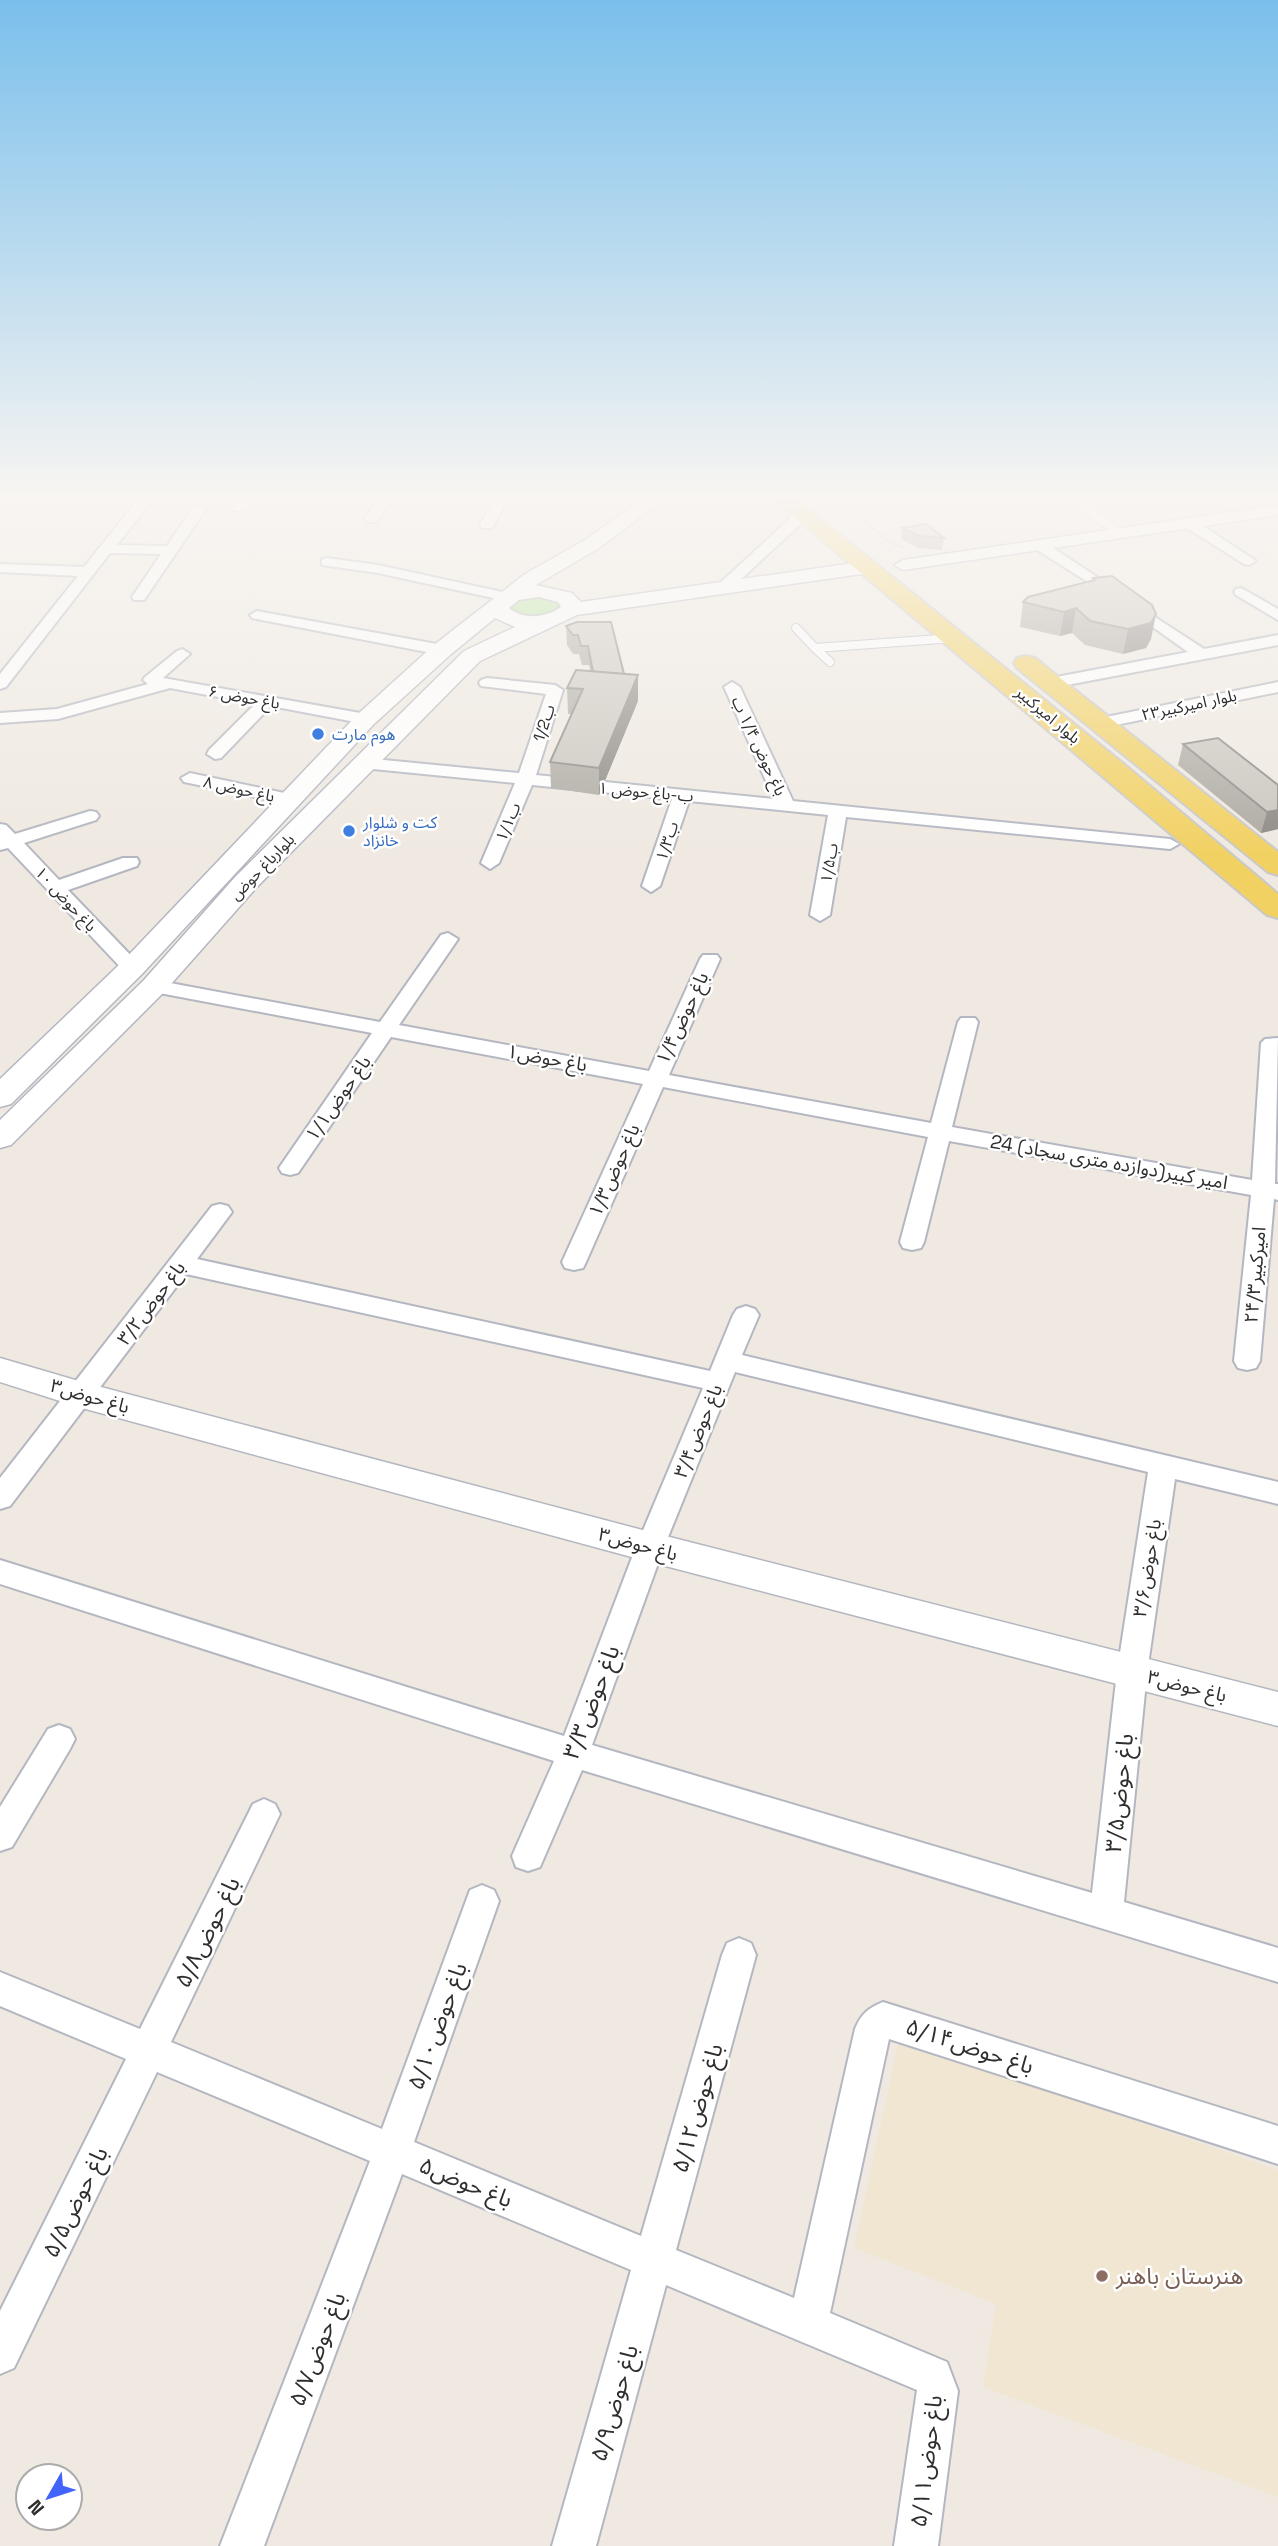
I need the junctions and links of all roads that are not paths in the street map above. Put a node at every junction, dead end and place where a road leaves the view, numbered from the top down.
1 (53, 618) edge
2 (272, 618) edge
3 (482, 618) edge
4 (510, 618) edge
5 (557, 618) edge
6 (935, 618) edge
7 (1149, 618) edge
8 (545, 621) junction
9 (796, 628) dead end
10 (954, 638) junction
11 (1278, 640) edge
12 (815, 648) junction
13 (442, 650) junction
14 (1012, 652) dead end
15 (182, 654) dead end
16 (1201, 654) junction
17 (830, 662) dead end
18 (170, 683) junction
19 (487, 683) dead end
20 (1051, 683) junction
21 (0, 684) edge
22 (732, 687) dead end
23 (1278, 687) edge
24 (116, 697) junction
25 (267, 701) junction
26 (35, 716) junction
27 (0, 718) edge
28 (366, 719) junction
29 (1101, 723) junction
30 (70, 728) dead end
31 (14, 736) dead end
32 (215, 754) dead end
33 (363, 764) junction
34 (1164, 773) junction
35 (190, 778) dead end
36 (1125, 779) junction
37 (525, 781) junction
38 (682, 796) junction
39 (289, 799) junction
40 (786, 805) junction
41 (838, 810) junction
42 (90, 816) dead end
43 (4, 838) edge
44 (1170, 844) dead end
45 (130, 862) dead end
46 (490, 863) dead end
47 (1278, 866) edge
48 (208, 886) junction
49 (651, 886) dead end
50 (56, 888) junction
51 (238, 890) junction
52 (1278, 909) edge
53 (820, 915) dead end
54 (448, 939) dead end
55 (710, 959) dead end
56 (132, 968) junction
57 (155, 986) junction
58 (968, 1022) dead end
59 (386, 1029) junction
60 (1272, 1043) dead end
61 (654, 1078) junction
62 (0, 1097) edge
63 (940, 1132) junction
64 (0, 1138) edge
65 (290, 1168) dead end
66 (1270, 1191) edge
67 (220, 1212) dead end
68 (912, 1242) dead end
69 (574, 1262) dead end
70 (181, 1264) junction
71 (746, 1315) dead end
72 (1247, 1361) dead end
73 (0, 1370) edge
74 (722, 1371) junction
75 (82, 1395) junction
76 (1163, 1465) junction
77 (1278, 1493) edge
78 (0, 1498) edge
79 (650, 1547) junction
80 (0, 1572) edge
81 (1132, 1672) junction
82 (1278, 1709) edge
83 (59, 1739) dead end
84 (573, 1753) junction
85 (264, 1814) dead end
86 (0, 1836) edge
87 (528, 1856) dead end
88 (482, 1901) dead end
89 (1106, 1914) junction
90 (739, 1955) dead end
91 (1278, 1965) edge
92 (0, 1989) edge
93 (150, 2051) junction
94 (1278, 2146) edge
95 (392, 2151) junction
96 (654, 2260) junction
97 (808, 2324) junction
98 (0, 2354) edge
99 (933, 2376) joint
100 (242, 2546) edge
101 (574, 2546) edge
102 (916, 2546) edge

1 - 21 street
2 - 13 street
3 - 13 main road, بلوارباغ حوض
4 - 8 main road
5 - 8 main road, بلوارباغ حوض
6 - 10 main road, بلوار امیرکبیر
7 - 16 street
8 - 33 main road, بلوارباغ حوض
9 - 12 lane
10 - 12 lane
10 - 36 main road, بلوار امیرکبیر
11 - 16 street
12 - 17 lane
13 - 28 main road, بلوارباغ حوض
14 - 20 main road, بلوار امیرکبیر
15 - 18 street
16 - 20 street
18 - 24 street, ۶ باغ حوض
18 - 25 street, ۶ باغ حوض
19 - 37 street, 1/2ب
20 - 29 main road, بلوار امیرکبیر
22 - 40 street, باغ حوض ۱/۴ ب
23 - 29 street, ۲۳بلوار امیرکبیر
24 - 26 street, ۶ باغ حوض
24 - 30 street
25 - 28 street, ۶ باغ حوض
25 - 32 street
26 - 27 street, ۶ باغ حوض
26 - 31 street
28 - 39 main road, بلوارباغ حوض
29 - 34 main road, بلوار امیرکبیر
33 - 37 street, ۱ ب-باغ حوض
33 - 51 main road, بلوارباغ حوض
34 - 36 main road
34 - 47 main road, بلوار امیرکبیر
35 - 39 street, ۸ باغ حوض
36 - 52 main road, بلوار امیرکبیر
37 - 38 street, ۱ ب-باغ حوض
37 - 46 street, ب۱/۱
38 - 40 street, ۱ ب-باغ حوض
38 - 49 street, ب۱/۳
39 - 48 main road, بلوارباغ حوض
40 - 41 street, ۱ ب-باغ حوض
41 - 44 street, ۱ ب-باغ حوض
41 - 53 street, ب۱/۵
42 - 43 street
43 - 50 street, ۱۰ باغ حوض
45 - 50 street
48 - 51 main road
48 - 56 main road, بلوارباغ حوض
50 - 56 street, ۱۰ باغ حوض
51 - 57 main road, بلوارباغ حوض
54 - 59 street, باغ حوض۱/۱
55 - 61 street, باغ حوض۱/۴
56 - 62 main road, بلوارباغ حوض
57 - 59 street, باغ حوض۱
57 - 64 main road, بلوارباغ حوض
58 - 63 street
59 - 61 street, باغ حوض۱
59 - 65 street, باغ حوض۱/۱
60 - 66 street, امیرکبیر۲۴/۳
61 - 63 street, باغ حوض۱
61 - 69 street, باغ حوض۱/۳
63 - 66 street, 24 امیر کبیر(دوازده متری سجاد)
63 - 68 street
66 - 72 street, امیرکبیر۲۴/۳
67 - 70 street, باغ حوض۳/۲
70 - 74 street
70 - 75 street, باغ حوض۳/۲
71 - 74 street, باغ حوض۳/۴
73 - 75 street, باغ حوض۳
74 - 76 street
74 - 79 street, باغ حوض۳/۴
75 - 78 street, باغ حوض۳/۲
75 - 79 street, باغ حوض۳
76 - 77 street
76 - 81 street, باغ حوض۳/۶
79 - 81 street, باغ حوض۳
79 - 84 street, باغ حوض۳/۳
80 - 84 street
81 - 82 street, باغ حوض۳
81 - 89 street, باغ حوض۳/۵
83 - 86 street
84 - 87 street, باغ حوض۳/۳
84 - 89 street
85 - 93 street, باغ حوض۵/۸
88 - 95 street, باغ حوض۵/۱۰
89 - 91 street
90 - 96 street, باغ حوض۵/۱۲
92 - 93 street, باغ حوض۵
93 - 95 street, باغ حوض۵
93 - 98 street, باغ حوض۵/۵
94 - 97 street, باغ حوض۵/۱۴
95 - 96 street, باغ حوض۵
95 - 100 street, باغ حوض۵/۷
96 - 97 street, باغ حوض۵
96 - 101 street, باغ حوض۵/۹
97 - 99 street, باغ حوض۵
99 - 102 street, باغ حوض۵/۱۱

